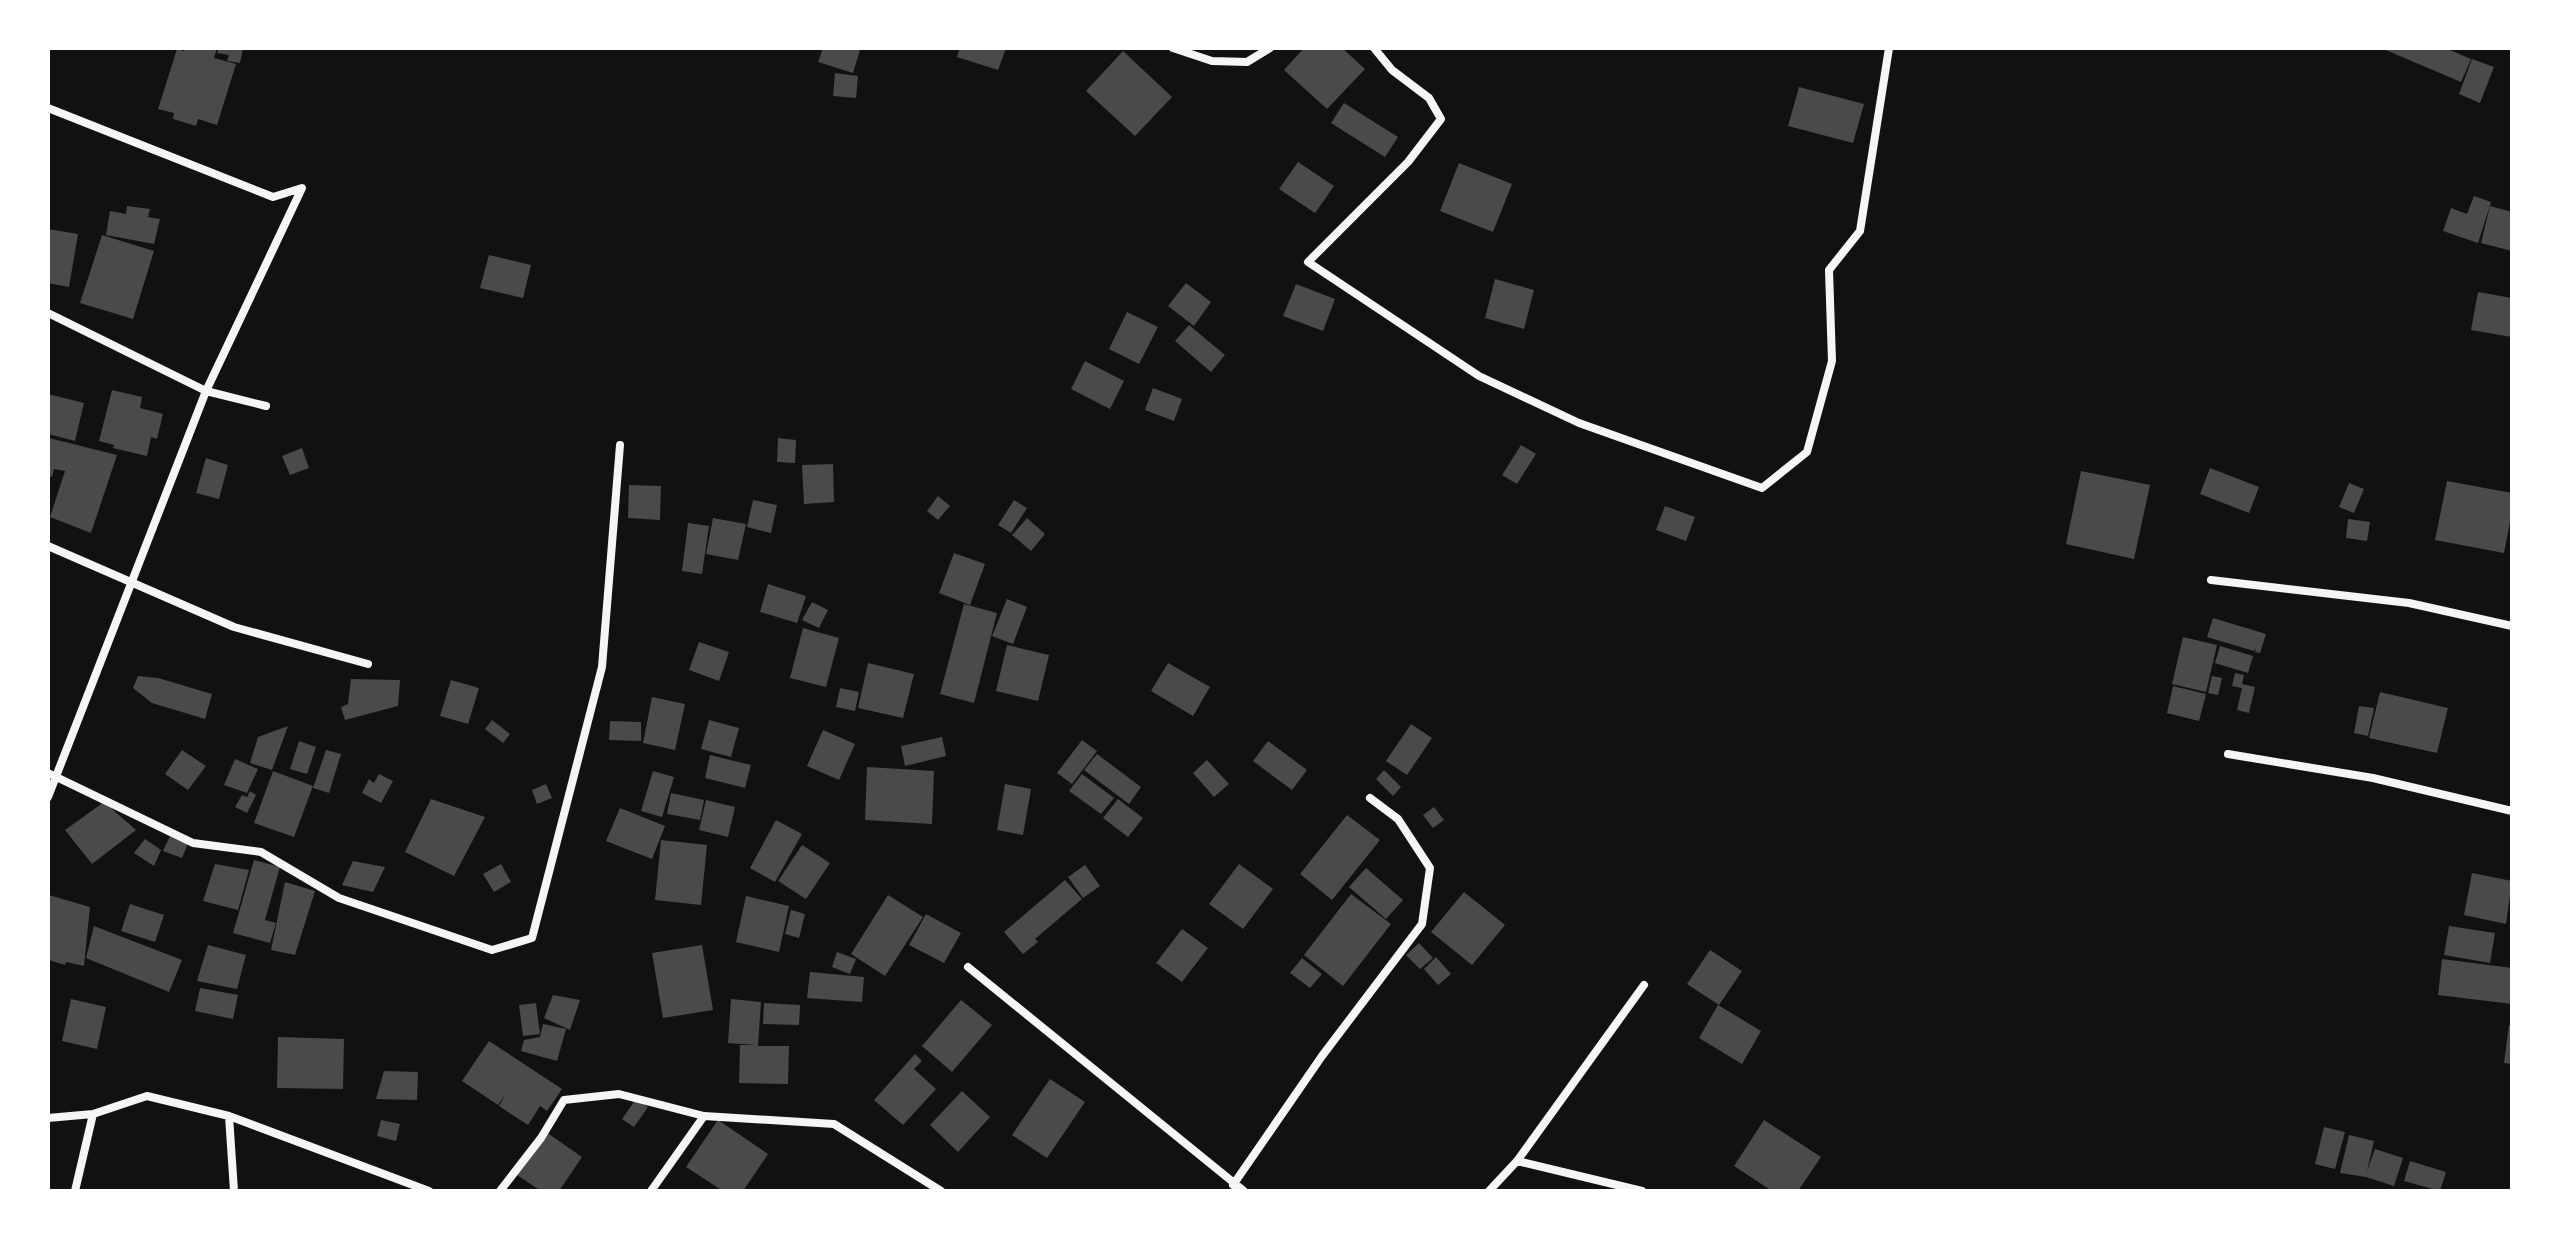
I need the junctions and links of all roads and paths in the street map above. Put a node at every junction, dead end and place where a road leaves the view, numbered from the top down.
1 (1173, 48) edge
2 (1270, 48) edge
3 (1374, 48) edge
4 (1889, 48) edge
5 (48, 108) edge
6 (48, 313) edge
7 (206, 391) junction
8 (266, 406) dead end
9 (620, 445) dead end
10 (48, 546) edge
11 (2211, 580) dead end
12 (131, 581) junction
13 (2512, 626) edge
14 (368, 664) dead end
15 (2228, 754) dead end
16 (52, 774) edge
17 (48, 797) edge
18 (1370, 798) dead end
19 (2512, 811) edge
20 (968, 967) dead end
21 (1644, 985) dead end
22 (93, 1114) junction
23 (229, 1116) junction
24 (704, 1116) junction
25 (48, 1118) edge
26 (1517, 1161) junction
27 (1233, 1185) junction
28 (75, 1191) edge
29 (234, 1191) edge
30 (429, 1191) edge
31 (500, 1191) edge
32 (651, 1191) edge
33 (941, 1191) edge
34 (1244, 1191) edge
35 (1489, 1191) edge
36 (1642, 1191) edge

1 - 2 street
3 - 4 street
5 - 7 street
6 - 7 street
7 - 8 street
7 - 12 street
9 - 16 street
10 - 12 street
11 - 13 street
12 - 14 street
12 - 16 street
15 - 19 street
16 - 17 street
18 - 27 street
20 - 27 street
21 - 26 street
22 - 23 street
22 - 25 street
22 - 28 street
23 - 29 street
23 - 30 street
24 - 31 street
24 - 32 street
24 - 33 street
26 - 35 street
26 - 36 street
27 - 34 street

